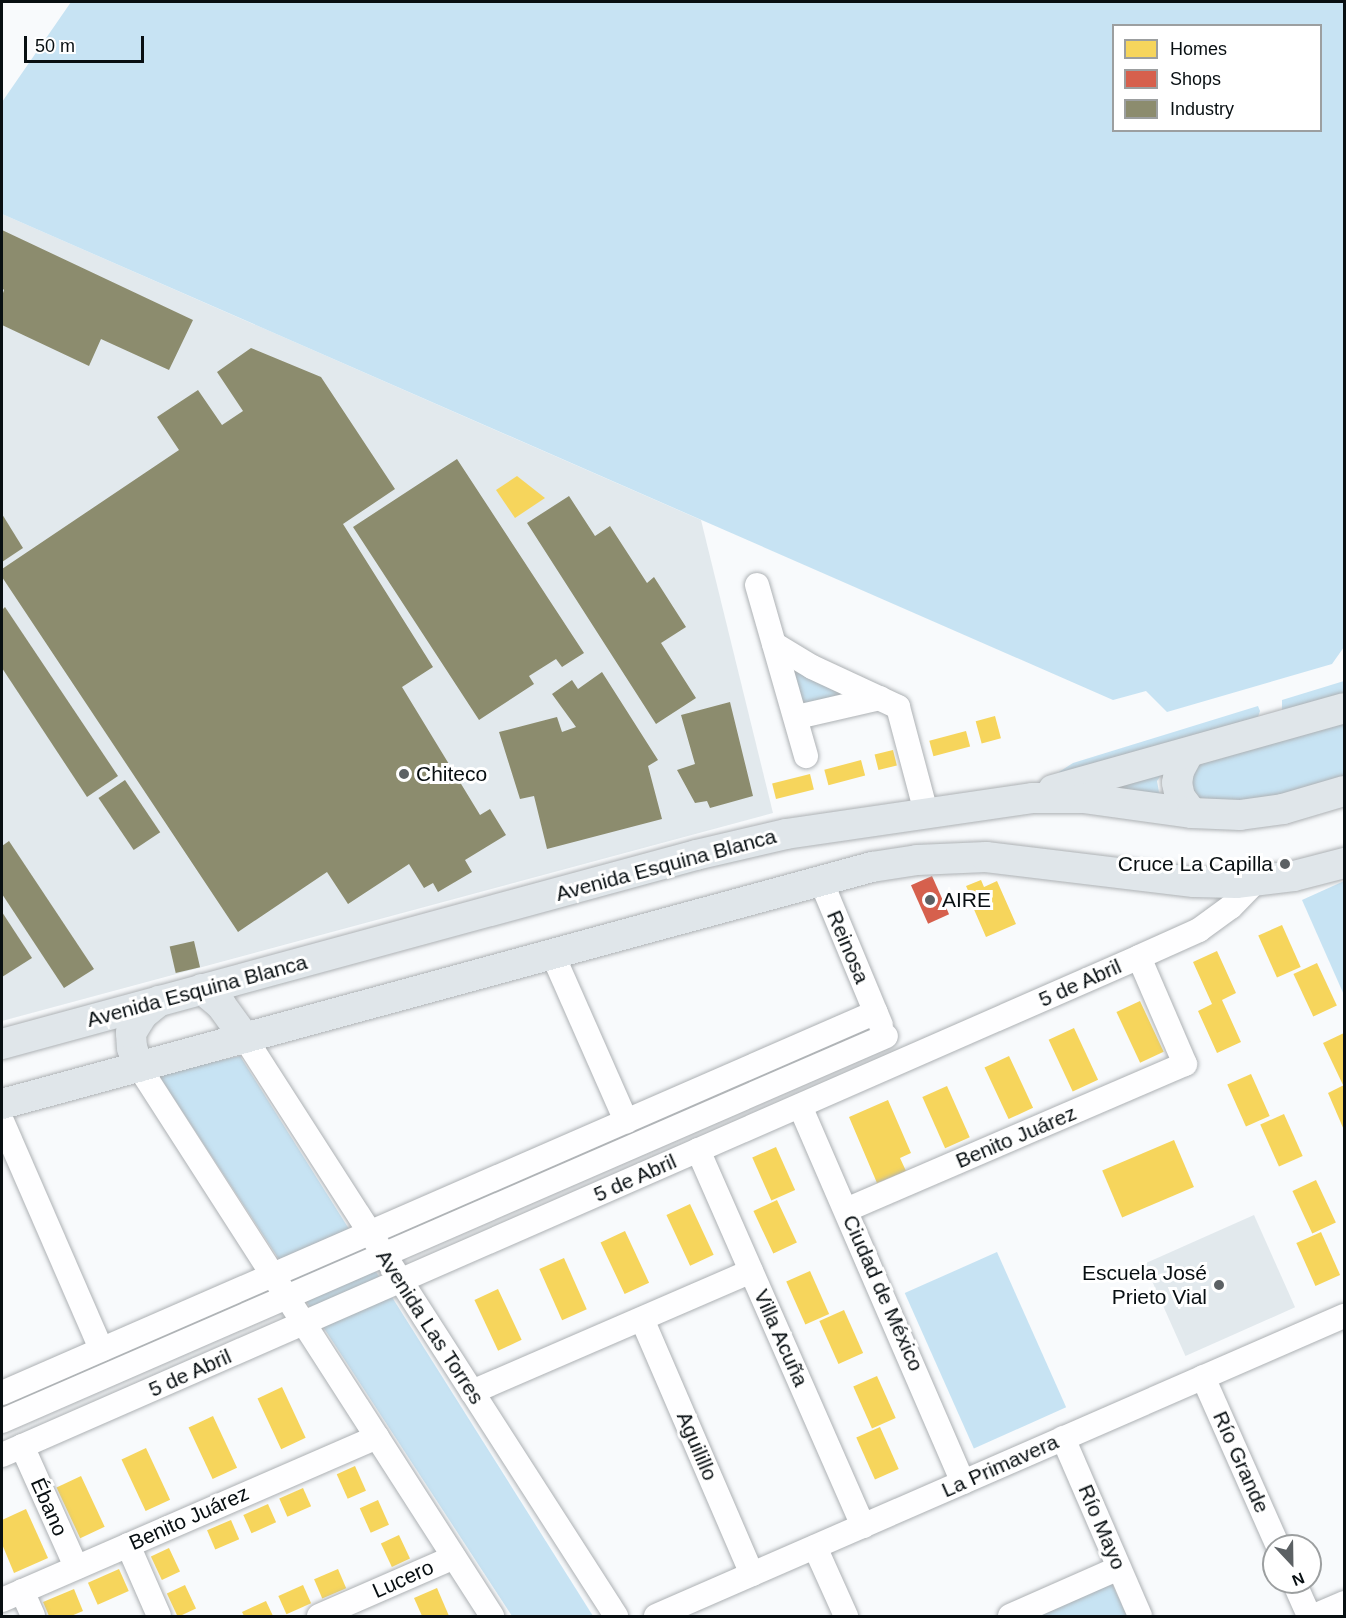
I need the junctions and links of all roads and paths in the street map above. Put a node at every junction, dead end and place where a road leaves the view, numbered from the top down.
1 (757, 585) dead end
2 (774, 645) junction
3 (880, 698) junction
4 (1344, 708) edge
5 (796, 717) junction
6 (1188, 754) junction
7 (806, 756) dead end
8 (1344, 791) edge
9 (1033, 798) junction
10 (926, 812) junction
11 (1192, 813) junction
12 (1344, 863) edge
13 (821, 881) junction
14 (1256, 881) junction
15 (552, 953) junction
16 (1139, 957) junction
17 (202, 989) junction
18 (159, 1001) junction
19 (876, 1012) junction
20 (886, 1036) junction
21 (245, 1038) junction
22 (2, 1044) edge
23 (897, 1063) junction
24 (139, 1067) junction
25 (2, 1104) edge
26 (800, 1106) junction
27 (2, 1121) edge
28 (626, 1121) junction
29 (698, 1150) junction
30 (846, 1210) junction
31 (369, 1232) junction
32 (383, 1254) junction
33 (751, 1271) junction
34 (272, 1274) junction
35 (400, 1281) junction
36 (286, 1297) junction
37 (1344, 1316) edge
38 (642, 1319) junction
39 (302, 1324) junction
40 (101, 1349) junction
41 (1203, 1377) junction
42 (472, 1392) junction
43 (2, 1393) edge
44 (2, 1421) edge
45 (377, 1437) junction
46 (1063, 1438) junction
47 (12, 1451) edge
48 (963, 1482) junction
49 (863, 1526) junction
50 (1273, 1534) edge
51 (128, 1545) junction
52 (815, 1547) junction
53 (454, 1557) junction
54 (76, 1567) junction
55 (1119, 1568) junction
56 (752, 1574) junction
57 (1299, 1594) edge
58 (12, 1595) edge
59 (1344, 1603) edge
60 (33, 1617) edge
61 (159, 1617) edge
62 (319, 1617) edge
63 (492, 1617) edge
64 (616, 1617) edge
65 (656, 1617) edge
66 (846, 1617) edge
67 (1010, 1617) edge
68 (1140, 1617) edge
69 (1309, 1617) edge
70 (1314, 1617) edge

1 - 2 street
2 - 3 street
2 - 5 street
3 - 5 street
3 - 10 street
4 - 6 main road
5 - 7 street
6 - 9 main road
6 - 11 main road
8 - 11 main road, Avenida Esquina Blanca
9 - 10 main road, Avenida Esquina Blanca
9 - 11 main road, Avenida Esquina Blanca
10 - 17 main road, Avenida Esquina Blanca
12 - 14 main road
13 - 14 main road
13 - 15 main road
13 - 19 street, Reinosa
14 - 16 street, 5 de Abril
15 - 21 main road
15 - 28 street
16 - 23 street, 5 de Abril
16 - 30 street, Benito Juárez
17 - 18 main road, Avenida Esquina Blanca
17 - 21 main road
18 - 22 main road, Avenida Esquina Blanca
18 - 24 main road
19 - 20 street, Reinosa
19 - 28 street
20 - 23 street, Reinosa
20 - 32 street
21 - 24 main road
21 - 31 street, Avenida Las Torres
23 - 26 street, 5 de Abril
24 - 25 main road
24 - 34 street
26 - 29 street, 5 de Abril
26 - 30 street, Ciudad de México
27 - 40 street
28 - 31 street
29 - 33 street, Villa Acuña
29 - 35 street, 5 de Abril
30 - 48 street, Ciudad de México
31 - 32 street, Avenida Las Torres
31 - 34 street
32 - 35 street, Avenida Las Torres
32 - 36 street
33 - 38 street
33 - 49 street, Villa Acuña
34 - 36 street
34 - 40 street
35 - 39 street, 5 de Abril
35 - 42 street, Avenida Las Torres
36 - 39 street
36 - 44 street
37 - 41 street, La Primavera
38 - 42 street
38 - 56 street, Aguilillo
39 - 45 street
39 - 47 street, 5 de Abril
40 - 43 street
41 - 46 street, La Primavera
41 - 50 street, Río Grande
42 - 64 street, Avenida Las Torres
45 - 51 street, Benito Juárez
45 - 53 street
46 - 48 street, La Primavera
46 - 55 street, Río Mayo
47 - 54 street, Ébano
48 - 49 street, La Primavera
49 - 52 street, La Primavera
51 - 54 street, Benito Juárez
51 - 61 street
52 - 56 street, La Primavera
52 - 66 street
53 - 62 street, Lucero
53 - 63 street
54 - 58 street, Benito Juárez
55 - 67 street
55 - 68 street, Río Mayo
56 - 65 street, La Primavera
57 - 69 street
58 - 60 street
59 - 70 street

